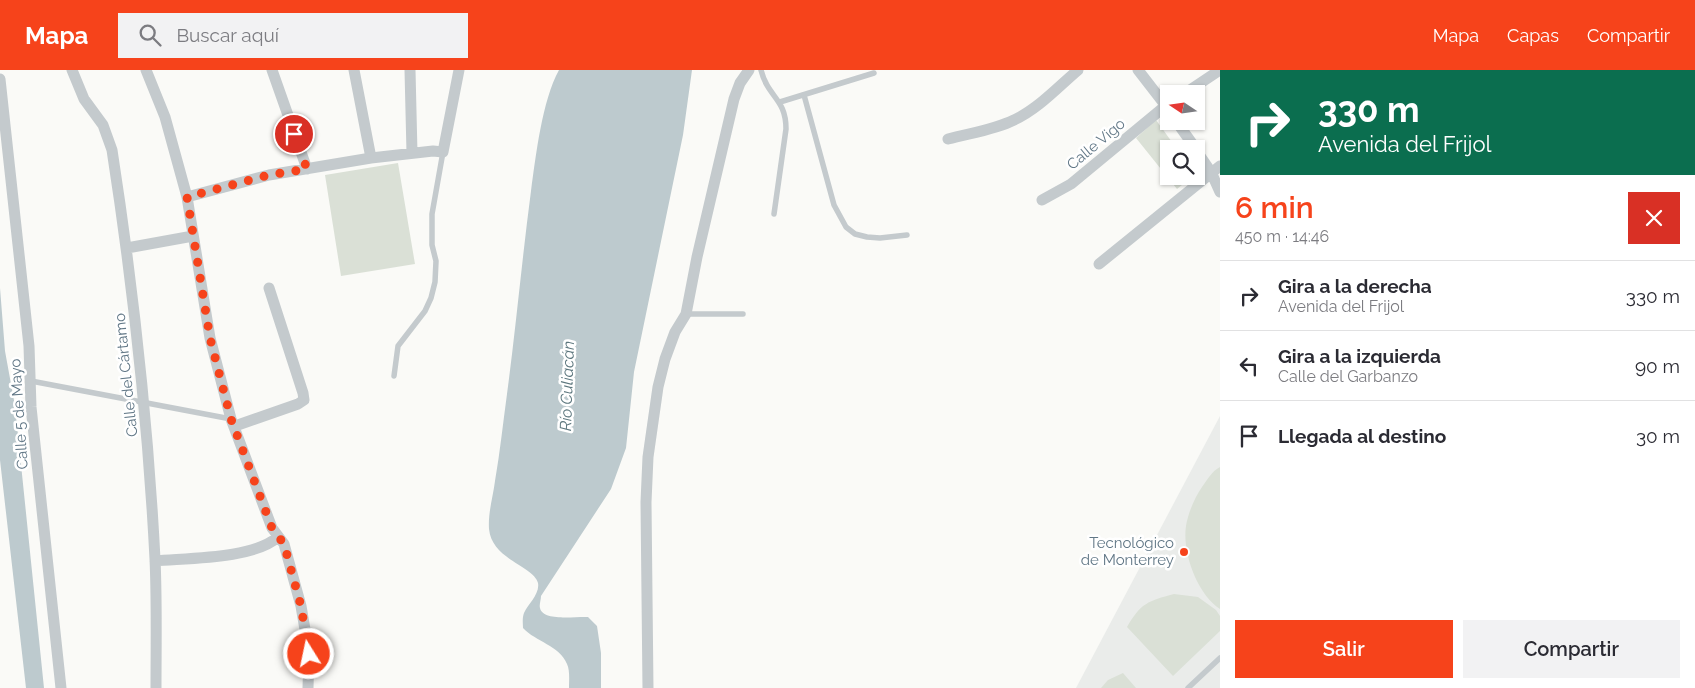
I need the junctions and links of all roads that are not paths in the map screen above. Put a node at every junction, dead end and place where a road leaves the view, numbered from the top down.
1 (72, 70) edge
2 (146, 70) edge
3 (272, 70) edge
4 (354, 70) edge
5 (410, 70) edge
6 (459, 70) edge
7 (749, 70) edge
8 (761, 70) edge
9 (1078, 70) edge
10 (1138, 70) edge
11 (1220, 70) edge
12 (874, 73) dead end
13 (0, 79) edge
14 (1198, 85) edge
15 (804, 95) junction
16 (1160, 96) edge
17 (780, 102) junction
18 (1160, 112) edge
19 (948, 139) dead end
20 (443, 152) junction
21 (412, 153) junction
22 (371, 158) junction
23 (1205, 158) edge
24 (307, 169) junction
25 (1217, 171) edge
26 (1220, 192) edge
27 (187, 197) junction
28 (1042, 200) dead end
29 (774, 214) dead end
30 (907, 235) dead end
31 (193, 236) junction
32 (127, 248) junction
33 (1099, 264) dead end
34 (269, 288) dead end
35 (686, 314) junction
36 (743, 314) dead end
37 (394, 376) dead end
38 (31, 382) junction
39 (145, 402) junction
40 (233, 422) junction
41 (278, 537) junction
42 (155, 561) junction
43 (1220, 658) edge
44 (61, 688) edge
45 (156, 688) edge
46 (308, 688) edge
47 (648, 688) edge
48 (1188, 688) edge

1 - 32 street, Calle del Cártamo
2 - 27 street
3 - 24 street
4 - 22 street
5 - 21 street
6 - 20 street
7 - 35 street
8 - 17 lane
9 - 19 street
10 - 16 street
11 - 14 street
12 - 15 lane
13 - 38 street, Calle 5 de Mayo
15 - 17 lane
15 - 30 lane
17 - 29 lane
18 - 28 street, Calle Vigo
20 - 21 street
20 - 37 lane
21 - 22 street
22 - 24 street
23 - 25 street
24 - 27 street
25 - 26 street
25 - 33 street
27 - 31 street
31 - 32 street
31 - 40 street
32 - 39 street, Calle del Cártamo
34 - 40 street
35 - 36 lane
35 - 47 street
38 - 39 lane
38 - 44 street, Calle 5 de Mayo
39 - 40 lane
39 - 42 street, Calle del Cártamo
40 - 41 street
41 - 42 street
41 - 46 street
42 - 45 street, Calle del Cártamo
43 - 48 lane

